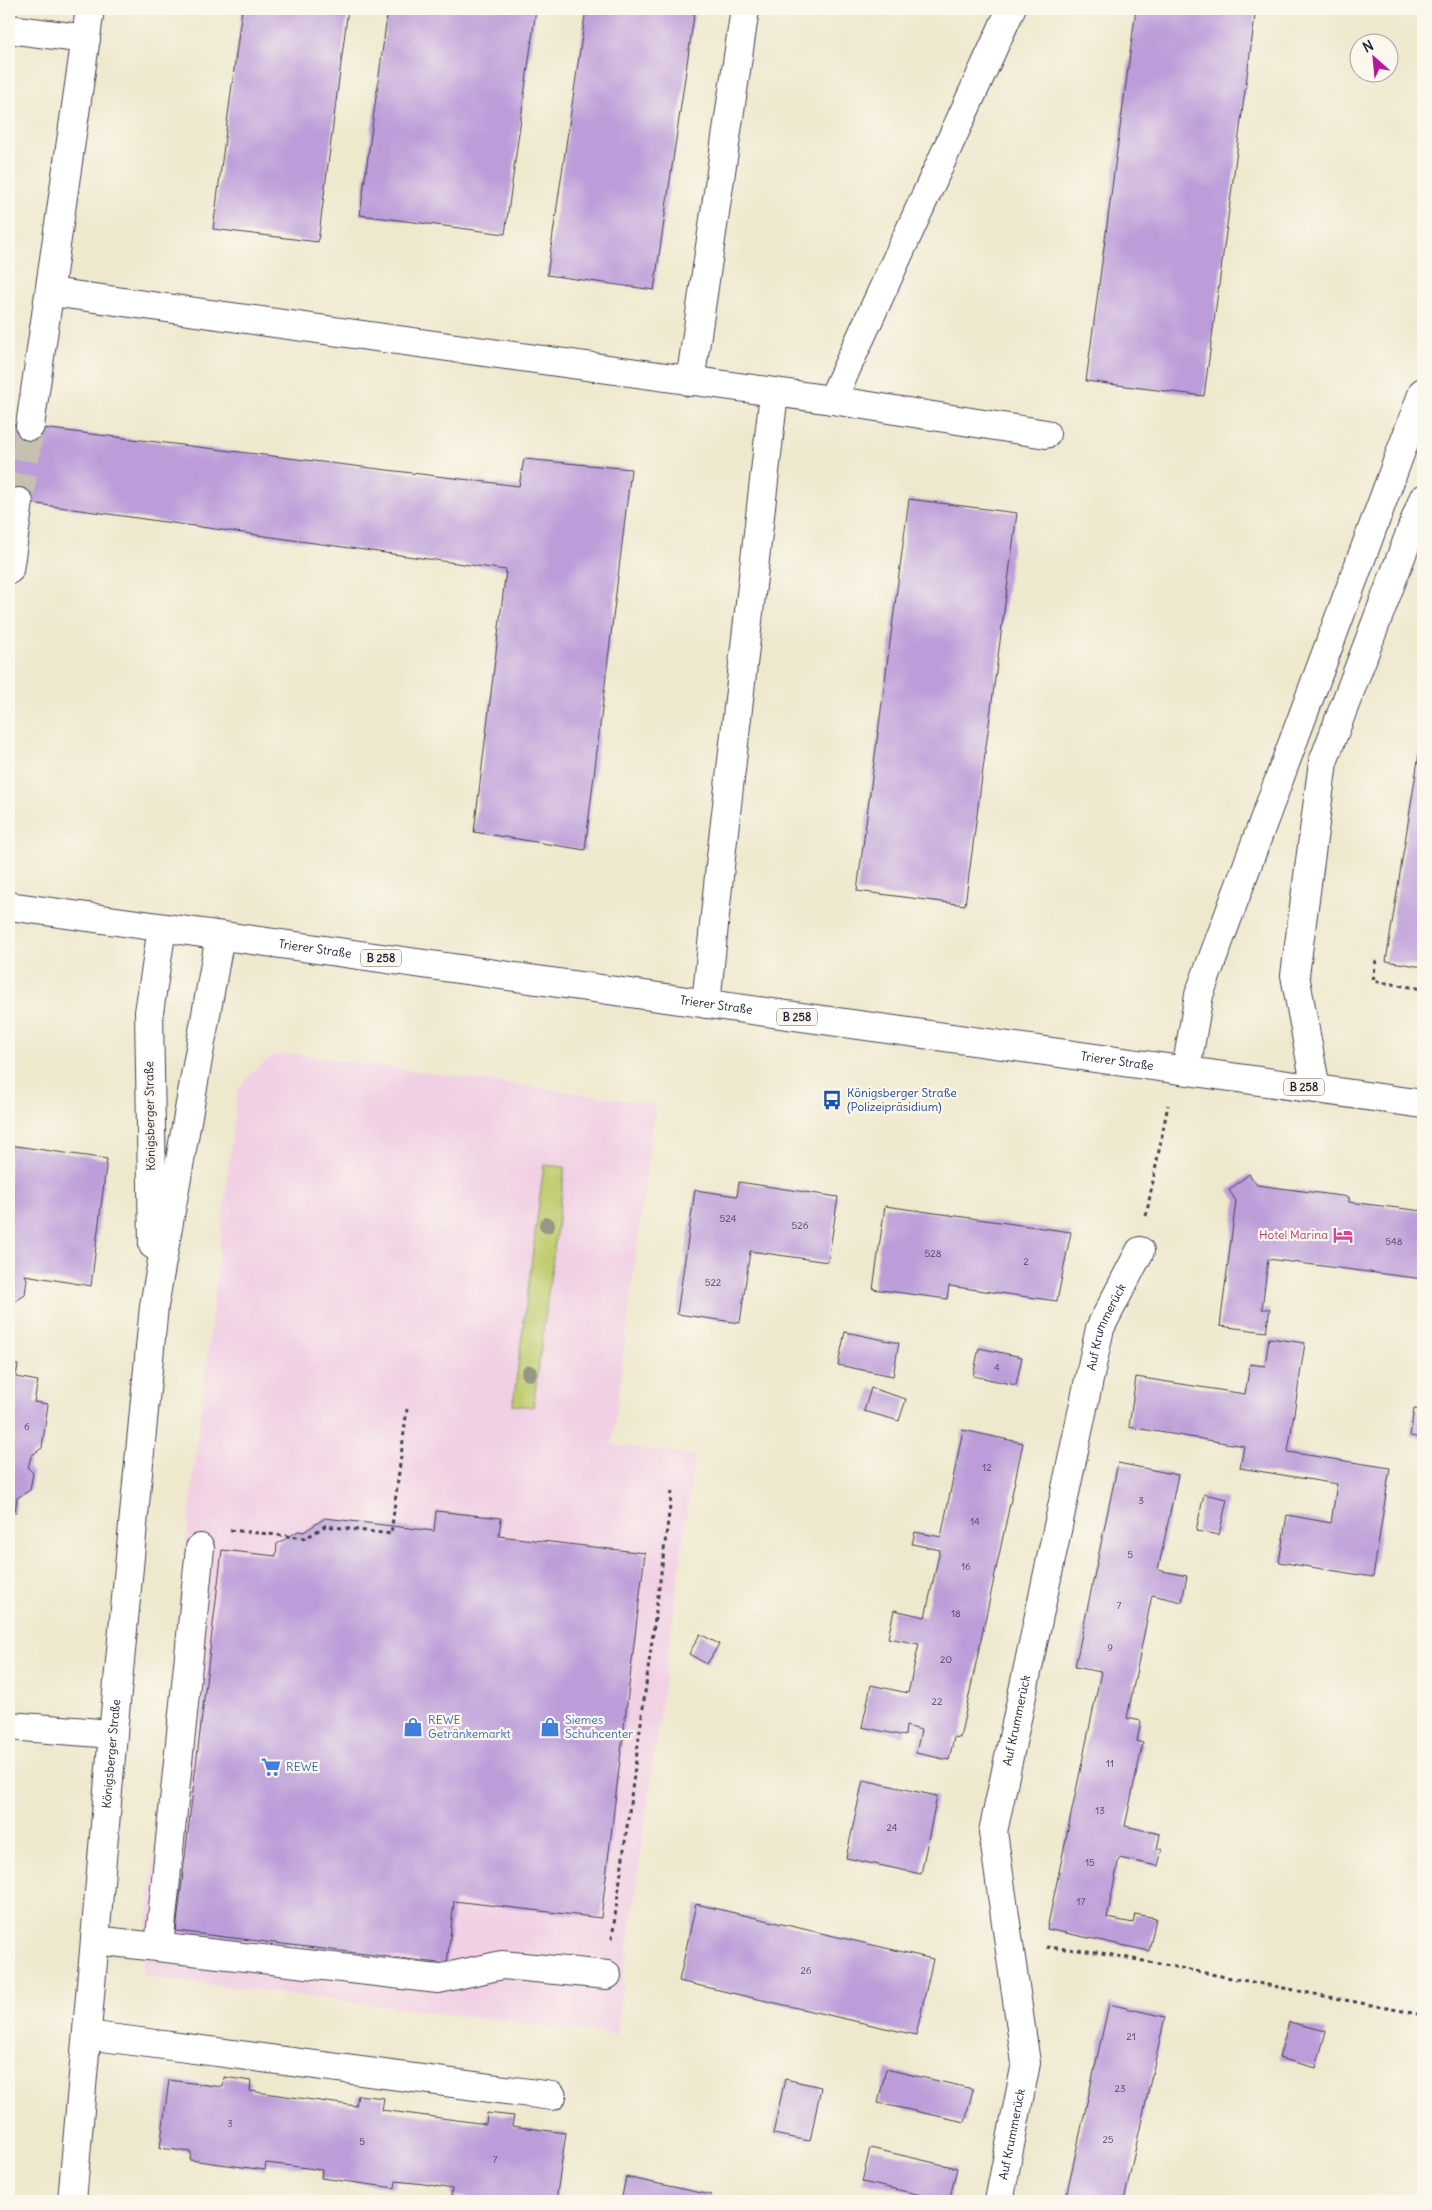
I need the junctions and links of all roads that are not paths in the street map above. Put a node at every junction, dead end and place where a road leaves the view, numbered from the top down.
1 (90, 9) edge
2 (745, 9) edge
3 (1004, 11) edge
4 (9, 28) edge
5 (86, 38) junction
6 (51, 292) junction
7 (690, 382) junction
8 (1423, 392) edge
9 (774, 393) junction
10 (832, 400) junction
11 (30, 426) tunnel mouth
12 (1046, 434) dead end
13 (1423, 498) edge
14 (19, 502) tunnel mouth
15 (9, 570) edge
16 (9, 906) edge
17 (162, 928) junction
18 (220, 936) junction
19 (706, 1004) junction
20 (1180, 1070) junction
21 (1316, 1089) junction
22 (1423, 1104) edge
23 (1140, 1251) road end
24 (154, 1306) junction
25 (200, 1548) dead end
26 (9, 1726) edge
27 (113, 1734) junction
28 (95, 1940) junction
29 (159, 1947) junction
30 (607, 1975) road end
31 (87, 2035) junction
32 (552, 2096) dead end
33 (72, 2201) edge
34 (999, 2201) edge

1 - 5 street
2 - 7 street
3 - 10 street
4 - 5 street
5 - 6 street
6 - 7 street
6 - 11 street
7 - 9 street
8 - 20 street
9 - 10 street
9 - 19 street
10 - 12 street
13 - 21 street
14 - 15 street
16 - 17 street, Trierer Straße / B 258
17 - 18 street, Trierer Straße / B 258
17 - 24 street, Königsberger Straße
18 - 19 street, Trierer Straße / B 258
18 - 24 street, Königsberger Straße
19 - 20 street, Trierer Straße / B 258
20 - 21 street, Trierer Straße / B 258
21 - 22 street, Trierer Straße / B 258
23 - 34 street, Auf Krummerück
24 - 27 street, Königsberger Straße
25 - 29 street
26 - 27 street
27 - 28 street, Königsberger Straße
28 - 29 street
28 - 31 street, Königsberger Straße
29 - 30 street
31 - 32 street
31 - 33 street, Königsberger Straße

